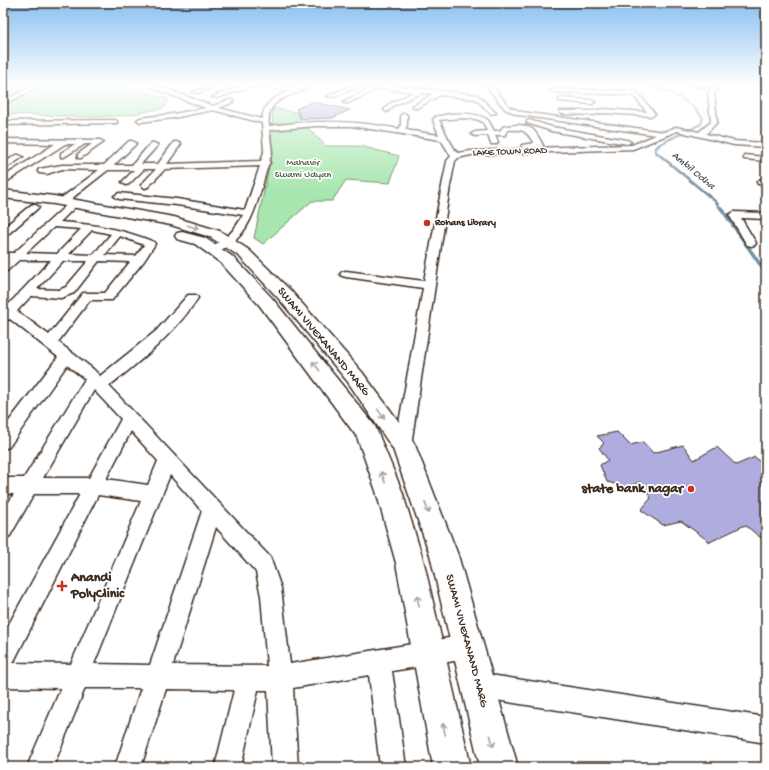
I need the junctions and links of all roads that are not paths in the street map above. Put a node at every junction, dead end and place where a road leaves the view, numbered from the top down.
1 (161, 120) edge
2 (250, 120) edge
3 (265, 120) edge
4 (403, 120) edge
5 (436, 120) edge
6 (482, 120) edge
7 (524, 120) dead end
8 (585, 120) edge
9 (714, 120) edge
10 (115, 122) dead end
11 (3, 123) edge
12 (265, 125) junction
13 (157, 126) dead end
14 (68, 129) dead end
15 (28, 131) dead end
16 (46, 131) dead end
17 (401, 132) junction
18 (490, 133) junction
19 (475, 134) dead end
20 (665, 134) junction
21 (696, 134) junction
22 (444, 138) junction
23 (7, 141) edge
24 (30, 141) junction
25 (50, 142) junction
26 (63, 142) junction
27 (83, 142) junction
28 (132, 143) dead end
29 (177, 144) dead end
30 (642, 144) junction
31 (154, 145) dead end
32 (766, 145) edge
33 (3, 146) edge
34 (497, 151) junction
35 (32, 153) dead end
36 (64, 155) dead end
37 (81, 156) dead end
38 (455, 156) junction
39 (747, 157) dead end
40 (766, 159) edge
41 (266, 163) junction
42 (138, 167) junction
43 (160, 167) junction
44 (3, 168) edge
45 (106, 168) junction
46 (42, 171) dead end
47 (3, 181) edge
48 (126, 182) dead end
49 (145, 185) dead end
50 (3, 194) edge
51 (119, 196) dead end
52 (3, 204) edge
53 (34, 207) junction
54 (63, 210) junction
55 (249, 213) junction
56 (766, 216) edge
57 (89, 227) junction
58 (3, 233) edge
59 (117, 233) junction
60 (751, 243) dead end
61 (220, 246) junction
62 (3, 256) edge
63 (18, 256) junction
64 (60, 257) junction
65 (97, 258) junction
66 (140, 259) junction
67 (3, 269) edge
68 (346, 274) dead end
69 (430, 285) junction
70 (27, 292) junction
71 (64, 296) dead end
72 (87, 296) junction
73 (192, 298) dead end
74 (5, 312) edge
75 (50, 343) junction
76 (66, 356) junction
77 (96, 382) junction
78 (129, 418) junction
79 (3, 442) edge
80 (403, 445) junction
81 (168, 460) junction
82 (3, 486) edge
83 (28, 486) junction
84 (94, 486) junction
85 (154, 494) junction
86 (212, 509) junction
87 (3, 529) edge
88 (467, 648) junction
89 (429, 654) junction
90 (3, 658) edge
91 (379, 662) junction
92 (3, 675) edge
93 (78, 676) junction
94 (156, 677) junction
95 (249, 678) junction
96 (281, 678) junction
97 (477, 685) junction
98 (766, 730) edge
99 (40, 767) edge
100 (128, 767) edge
101 (228, 767) edge
102 (285, 767) edge
103 (393, 767) edge
104 (452, 767) edge
105 (499, 767) edge

1 - 13 street
2 - 12 street
3 - 12 street
4 - 17 street
5 - 22 street
6 - 18 street
7 - 30 street
8 - 20 street
9 - 21 street
10 - 11 street
12 - 17 street
12 - 41 street
14 - 25 street
15 - 23 street
16 - 24 street
17 - 22 street
18 - 19 street
18 - 34 street
18 - 34 street
20 - 21 street
20 - 30 street, LAKE TOWN ROAD
21 - 32 street
22 - 38 street
23 - 24 street
23 - 33 street
24 - 25 street
24 - 44 street
25 - 26 street
25 - 35 street
26 - 27 street
26 - 47 street
27 - 36 street
27 - 37 street
28 - 45 street
29 - 43 street
30 - 34 street, LAKE TOWN ROAD
31 - 42 street
34 - 38 street, LAKE TOWN ROAD
38 - 69 street, LAKE TOWN ROAD
39 - 40 street
41 - 43 street
41 - 55 street
42 - 43 street
42 - 45 street
42 - 48 street
43 - 49 street
45 - 46 street
45 - 54 street
50 - 54 main road, SWAMI VIVEKANAND MARG
51 - 55 street
52 - 53 main road, SWAMI VIVEKANAND MARG
53 - 54 main road, SWAMI VIVEKANAND MARG
53 - 58 street
54 - 57 street
54 - 61 main road, SWAMI VIVEKANAND MARG
54 - 63 street
55 - 61 street
56 - 60 street
57 - 59 street
57 - 64 street
59 - 65 street
59 - 66 street
61 -> 80 main road, SWAMI VIVEKANAND MARG
89 -> 61 main road, SWAMI VIVEKANAND MARG
62 - 63 street
63 - 64 street
63 - 67 street
64 - 65 street
64 - 70 street
65 - 66 street
65 - 70 street
66 - 72 street
68 - 69 street
69 - 80 street, LAKE TOWN ROAD
70 - 74 street
71 - 72 street
72 - 75 street
73 - 77 street
74 - 75 street
75 - 76 street
76 - 77 street
76 - 79 street
77 - 78 street
77 - 83 street
78 - 81 street
78 - 84 street
80 -> 88 main road, SWAMI VIVEKANAND MARG
81 - 85 street
81 - 86 street
82 - 83 street
83 - 84 street
83 - 87 street
84 - 85 street
84 - 90 street
85 - 93 street
86 - 94 street
86 - 96 street
88 - 89 street
88 - 97 main road, SWAMI VIVEKANAND MARG
89 - 91 street
104 -> 89 main road, SWAMI VIVEKANAND MARG
91 - 96 street
91 - 103 street
92 - 93 street
93 - 94 street
93 - 99 street
94 - 95 street
94 - 100 street
95 - 96 street
95 - 101 street
96 - 102 street
97 - 98 street
97 -> 105 main road, SWAMI VIVEKANAND MARG

